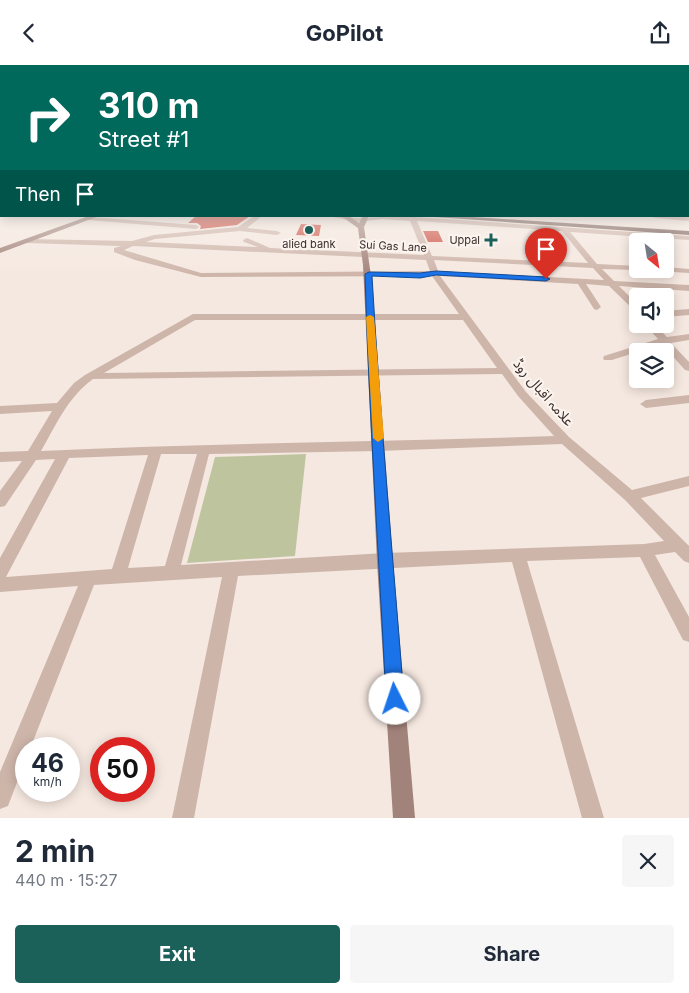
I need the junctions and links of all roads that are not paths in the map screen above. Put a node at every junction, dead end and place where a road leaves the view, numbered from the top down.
1 (90, 217) edge
2 (258, 217) edge
3 (339, 217) edge
4 (666, 217) edge
5 (418, 218) edge
6 (356, 219) edge
7 (689, 219) edge
8 (490, 221) edge
9 (245, 229) junction
10 (564, 229) junction
11 (689, 229) edge
12 (231, 230) junction
13 (276, 233) dead end
14 (645, 233) joint
15 (674, 233) edge
16 (689, 233) edge
17 (493, 234) dead end
18 (674, 236) edge
19 (689, 238) edge
20 (248, 240) junction
21 (27, 241) junction
22 (13, 244) junction
23 (130, 244) junction
24 (0, 247) edge
25 (247, 250) junction
26 (0, 251) edge
27 (276, 251) junction
28 (367, 255) junction
29 (430, 259) junction
30 (594, 265) junction
31 (629, 267) edge
32 (674, 270) edge
33 (689, 271) edge
34 (436, 273) junction
35 (369, 274) junction
36 (580, 281) junction
37 (613, 283) junction
38 (689, 288) edge
39 (629, 301) edge
40 (598, 307) dead end
41 (689, 312) edge
42 (674, 313) edge
43 (370, 317) junction
44 (466, 317) junction
45 (656, 333) edge
46 (689, 337) edge
47 (663, 341) junction
48 (608, 358) dead end
49 (689, 368) edge
50 (504, 371) junction
51 (372, 372) junction
52 (88, 377) junction
53 (689, 399) edge
54 (646, 404) dead end
55 (60, 407) junction
56 (0, 410) edge
57 (565, 440) junction
58 (379, 447) junction
59 (156, 450) junction
60 (204, 450) junction
61 (65, 453) junction
62 (32, 456) junction
63 (0, 457) edge
64 (689, 481) edge
65 (630, 496) junction
66 (0, 502) edge
67 (678, 545) junction
68 (644, 550) junction
69 (518, 556) junction
70 (689, 556) edge
71 (385, 560) junction
72 (231, 570) junction
73 (0, 573) edge
74 (171, 573) junction
75 (118, 576) junction
76 (89, 579) junction
77 (0, 585) edge
78 (689, 634) edge
79 (0, 798) edge
80 (184, 818) edge
81 (404, 818) edge
82 (593, 818) edge

1 - 12 street
1 - 21 main road
1 - 22 main road
2 - 9 street
3 - 6 street
4 - 7 street
5 - 6 street
5 - 8 street
5 - 29 street, علامہ اقبال روڈ
6 - 28 main road
8 - 10 street
8 - 11 main road
8 - 14 main road
8 - 17 street
9 - 12 street
9 - 13 street
9 - 20 street
10 - 14 street
10 - 30 street
12 - 23 street
15 - 16 main road
18 - 19 street
20 - 25 street
20 - 27 street
21 - 22 main road
21 - 23 street, Sui Gas Lane
22 - 24 main road
22 - 26 main road
23 - 25 street, Sui Gas Lane
23 - 35 street
25 - 27 street, Sui Gas Lane
27 - 28 street, Sui Gas Lane
28 - 29 street, Sui Gas Lane
28 - 35 main road
29 - 30 street, Sui Gas Lane
29 - 34 street, علامہ اقبال روڈ
30 - 31 street, Sui Gas Lane
30 - 37 street
32 - 33 street
34 - 35 street
34 - 36 street
34 - 44 street, علامہ اقبال روڈ
35 - 43 main road
36 - 37 street
36 - 40 street
37 - 38 street
37 - 39 street
41 - 42 street
43 - 44 street
43 - 51 main road
43 - 52 street
44 - 50 street, علامہ اقبال روڈ
45 - 47 street
46 - 47 street
47 - 48 street
47 - 49 street
50 - 51 street
50 - 57 street, علامہ اقبال روڈ
51 - 52 street
51 - 58 main road
52 - 55 street
53 - 54 street
55 - 56 street
55 - 62 street
57 - 58 street
57 - 65 street, علامہ اقبال روڈ
58 - 60 street
58 - 71 main road
59 - 60 street
59 - 61 street
59 - 75 street
60 - 74 street
61 - 62 street
61 - 73 street
62 - 63 street
62 - 66 street
64 - 65 street
65 - 67 street, علامہ اقبال روڈ
67 - 68 street
67 - 70 street, علامہ اقبال روڈ
68 - 69 street
68 - 78 street
69 - 71 street
69 - 82 street
71 - 72 street
71 - 81 main road
72 - 74 street
72 - 80 street
74 - 75 street
75 - 76 street
76 - 77 street
76 - 79 street

